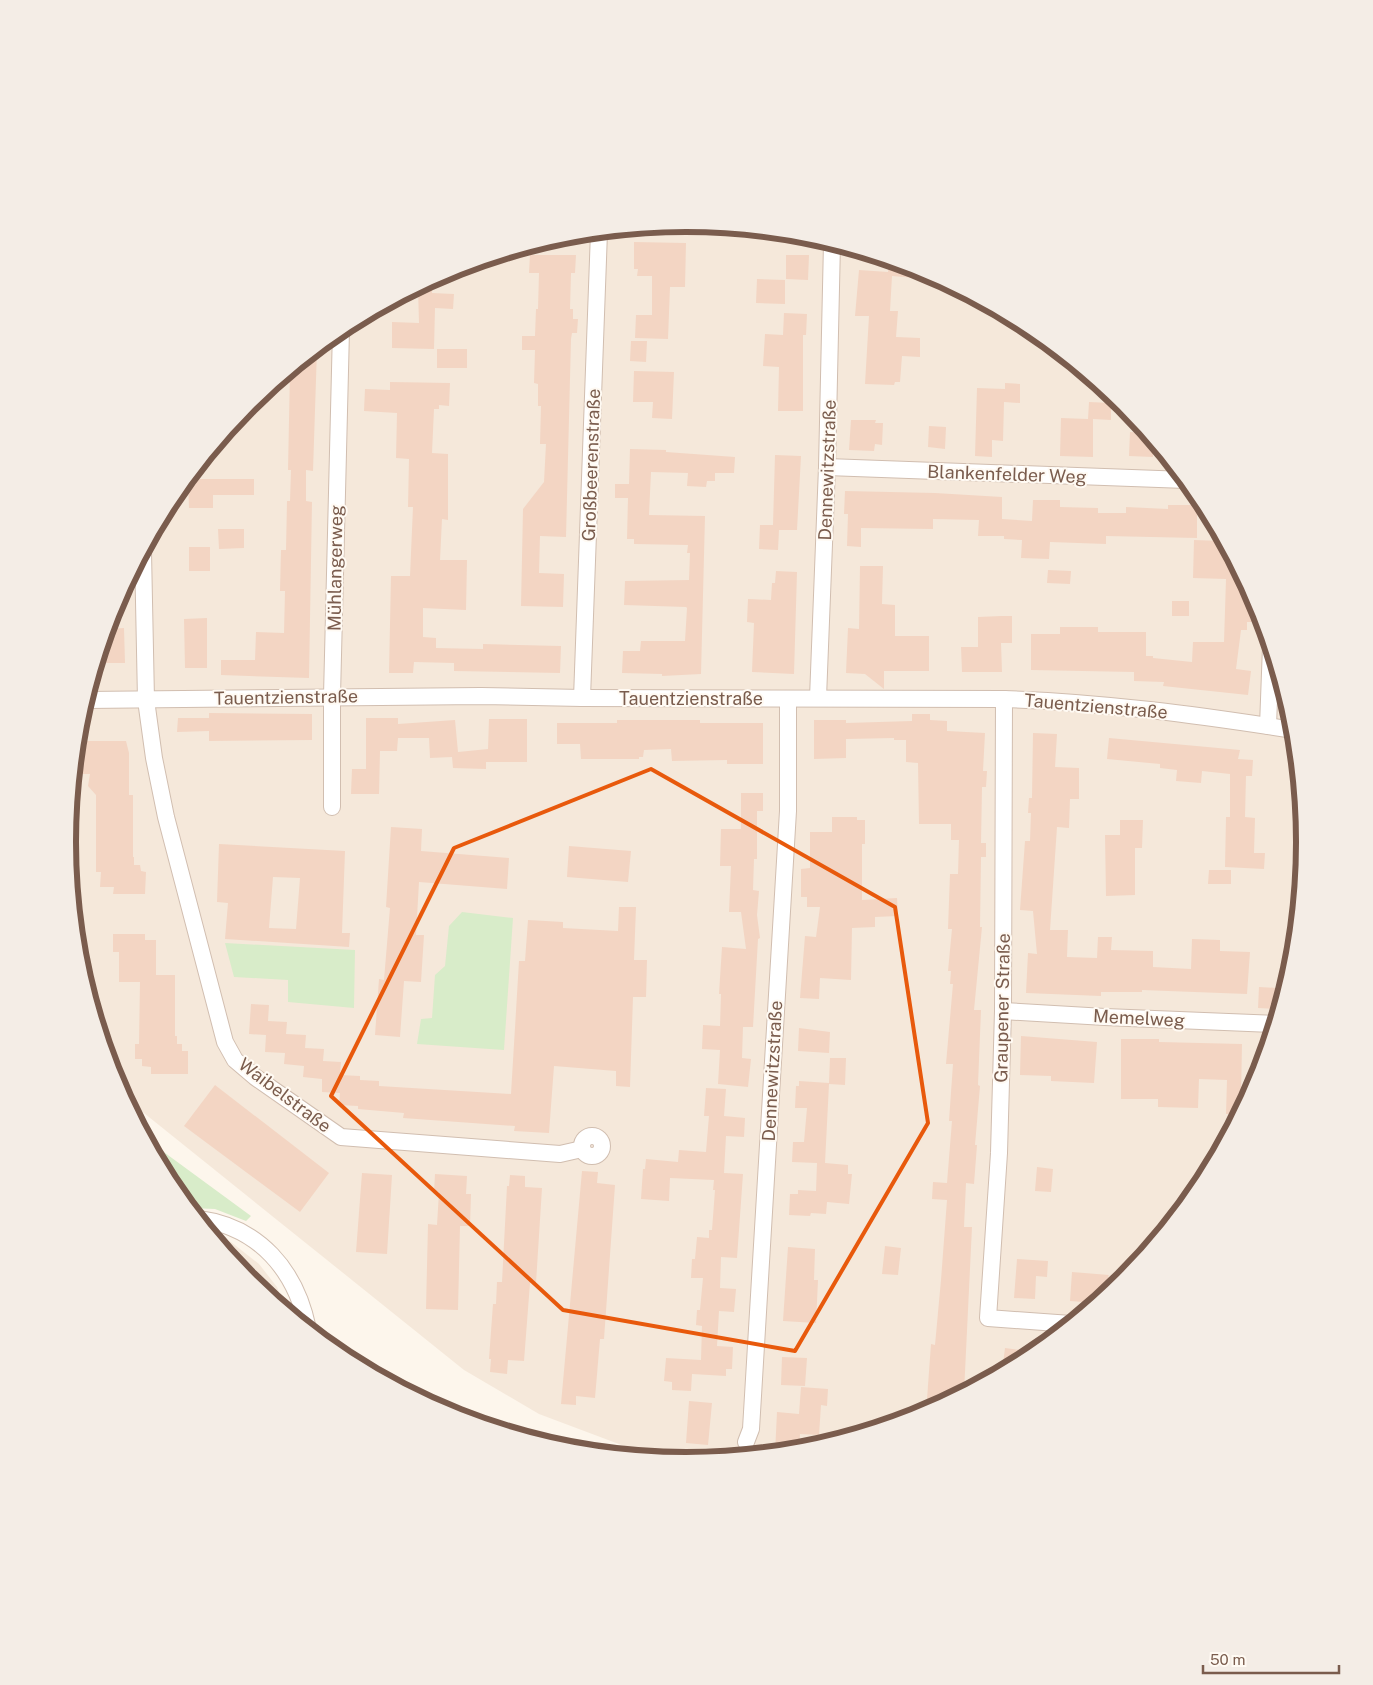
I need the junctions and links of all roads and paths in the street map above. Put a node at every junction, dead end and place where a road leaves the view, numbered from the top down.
1 (599, 238) edge
2 (832, 250) edge
3 (341, 339) edge
4 (828, 467) junction
5 (1177, 480) edge
6 (143, 565) edge
7 (1270, 666) edge
8 (332, 696) junction
9 (582, 698) junction
10 (788, 698) junction
11 (818, 698) junction
12 (1004, 699) junction
13 (93, 700) edge
14 (146, 700) junction
15 (1268, 726) junction
16 (1286, 729) edge
17 (332, 807) dead end
18 (1003, 1010) junction
19 (1269, 1024) edge
20 (582, 1149) dead end
21 (208, 1221) edge
22 (305, 1318) edge
23 (1062, 1323) edge
24 (746, 1442) dead end

1 - 9 street, Großbeerenstraße
2 - 4 street, Dennewitzstraße
3 - 8 street, Mühlangerweg
4 - 5 street, Blankenfelder Weg
4 - 11 street, Dennewitzstraße
6 - 14 street
7 - 15 street
8 - 9 street, Tauentzienstraße
8 - 14 street, Tauentzienstraße
8 - 17 street, Mühlangerweg
9 - 10 street, Tauentzienstraße
10 - 11 street, Tauentzienstraße
10 - 24 street, Dennewitzstraße
11 - 12 street, Tauentzienstraße
12 - 15 street, Tauentzienstraße
12 - 18 street, Graupener Straße
13 - 14 street, Tauentzienstraße
14 - 20 street, Waibelstraße
15 - 16 street, Tauentzienstraße
18 - 19 street, Memelweg
18 - 23 street, Graupener Straße
21 - 22 street

